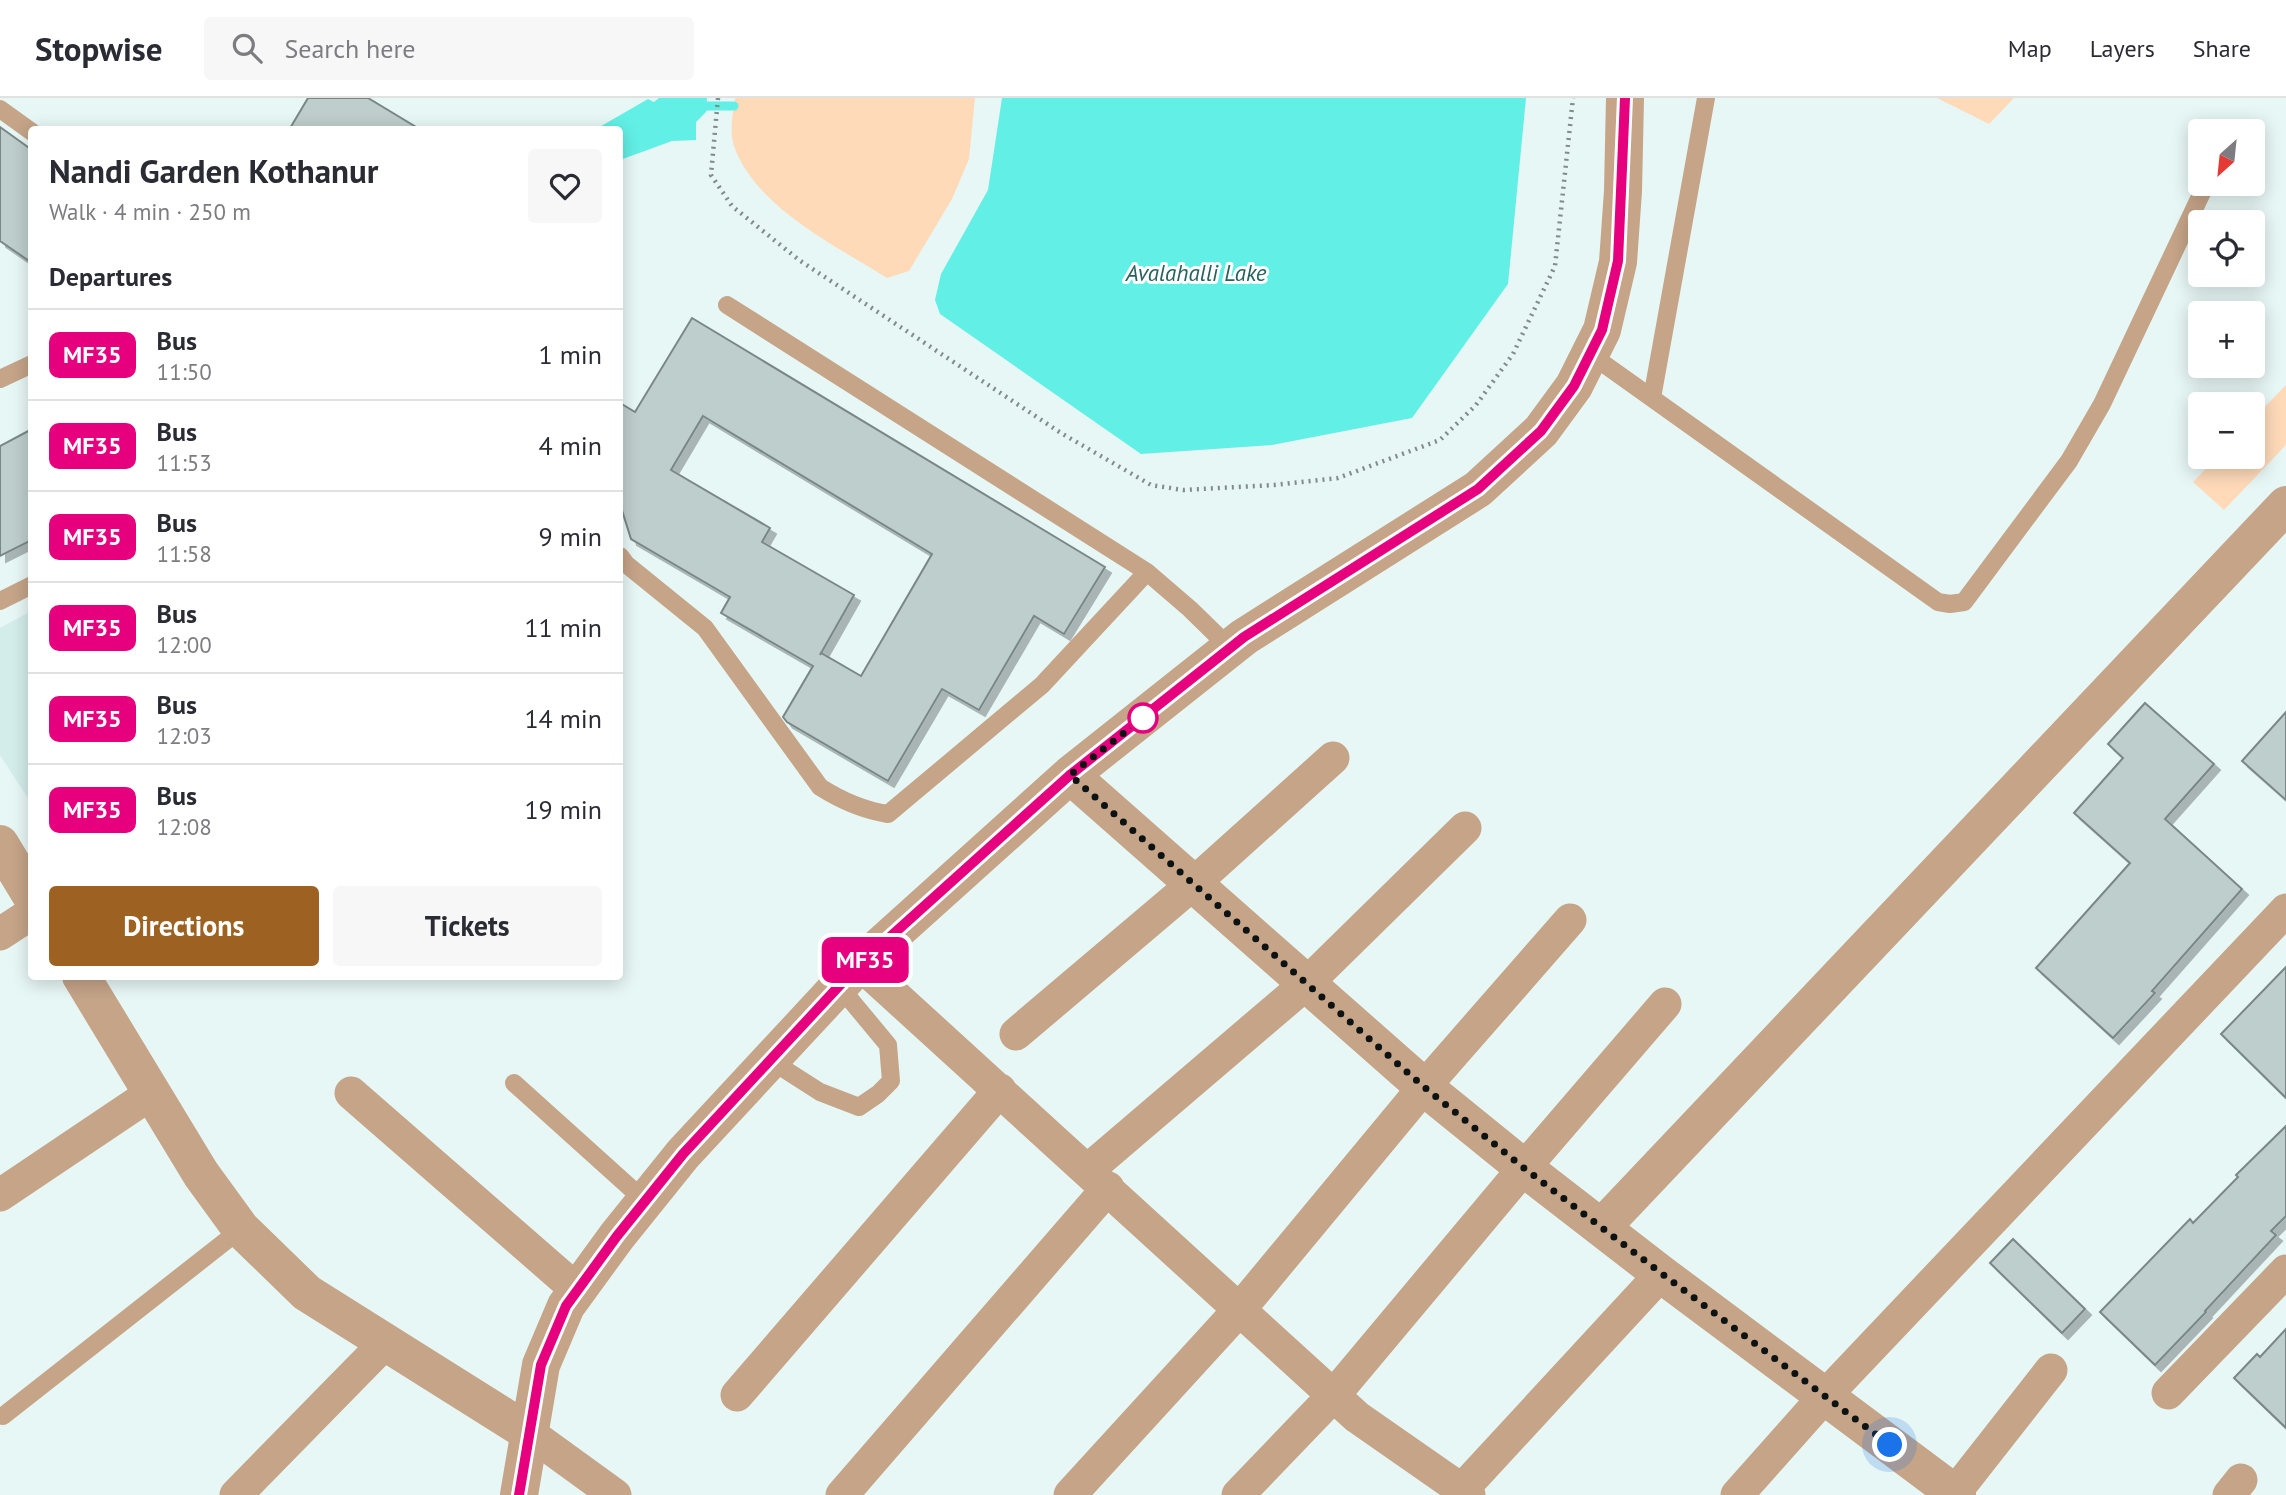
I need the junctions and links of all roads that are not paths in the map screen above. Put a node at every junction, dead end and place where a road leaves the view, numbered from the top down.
1 (1625, 98) edge
2 (1706, 98) edge
3 (0, 109) edge
4 (28, 129) edge
5 (2200, 196) edge
6 (727, 305) dead end
7 (1590, 355) junction
8 (28, 366) edge
9 (0, 379) edge
10 (1652, 398) junction
11 (2286, 505) edge
12 (623, 560) edge
13 (1147, 572) junction
14 (28, 587) edge
15 (0, 601) edge
16 (1231, 649) junction
17 (1333, 758) dead end
18 (1070, 775) junction
19 (1465, 828) dead end
20 (0, 844) edge
21 (1193, 884) junction
22 (28, 890) edge
23 (2286, 910) edge
24 (28, 916) edge
25 (1570, 920) dead end
26 (0, 934) edge
27 (850, 975) junction
28 (83, 980) edge
29 (1307, 983) junction
30 (1665, 1004) dead end
31 (1016, 1034) dead end
32 (770, 1060) junction
33 (514, 1083) dead end
34 (1424, 1087) junction
35 (1000, 1090) junction
36 (152, 1093) junction
37 (351, 1093) dead end
38 (1524, 1168) junction
39 (1098, 1179) junction
40 (0, 1195) edge
41 (645, 1201) junction
42 (1602, 1227) junction
43 (241, 1229) junction
44 (2286, 1271) edge
45 (1661, 1273) junction
46 (578, 1290) junction
47 (1240, 1309) junction
48 (386, 1342) junction
49 (2051, 1370) dead end
50 (2168, 1393) dead end
51 (737, 1395) dead end
52 (1334, 1395) junction
53 (1825, 1396) junction
54 (3, 1416) dead end
55 (528, 1432) junction
56 (1462, 1493) edge
57 (1955, 1494) edge
58 (236, 1495) edge
59 (519, 1495) edge
60 (615, 1495) edge
61 (842, 1495) edge
62 (1070, 1495) edge
63 (1238, 1495) edge
64 (1737, 1495) edge

1 - 7 street
2 - 10 lane
3 - 4 lane
5 - 10 lane
6 - 13 lane
7 - 10 lane
7 - 16 street
8 - 9 lane
11 - 42 street
12 - 13 lane
13 - 16 lane
14 - 15 lane
16 - 18 street
17 - 21 street
18 - 21 street
18 - 27 street
19 - 29 street
20 - 22 street
21 - 29 street
21 - 31 street
23 - 53 street
24 - 26 street
25 - 34 street
27 - 32 street
27 - 32 lane
27 - 35 street
28 - 36 street
29 - 34 street
29 - 39 street
30 - 38 street
32 - 41 street
33 - 41 lane
34 - 38 street
34 - 47 street
35 - 39 street
35 - 51 street
36 - 40 street
36 - 43 street
37 - 46 street
38 - 42 street
38 - 52 street
39 - 47 street
39 - 61 street
41 - 46 street
42 - 45 street
43 - 48 street
43 - 54 lane
44 - 50 street
45 - 53 street
45 - 56 street
46 - 55 street
47 - 52 street
47 - 62 street
48 - 55 street
48 - 58 street
49 - 57 street
52 - 56 street
52 - 63 street
53 - 57 street
53 - 64 street
55 - 59 street
55 - 60 street

